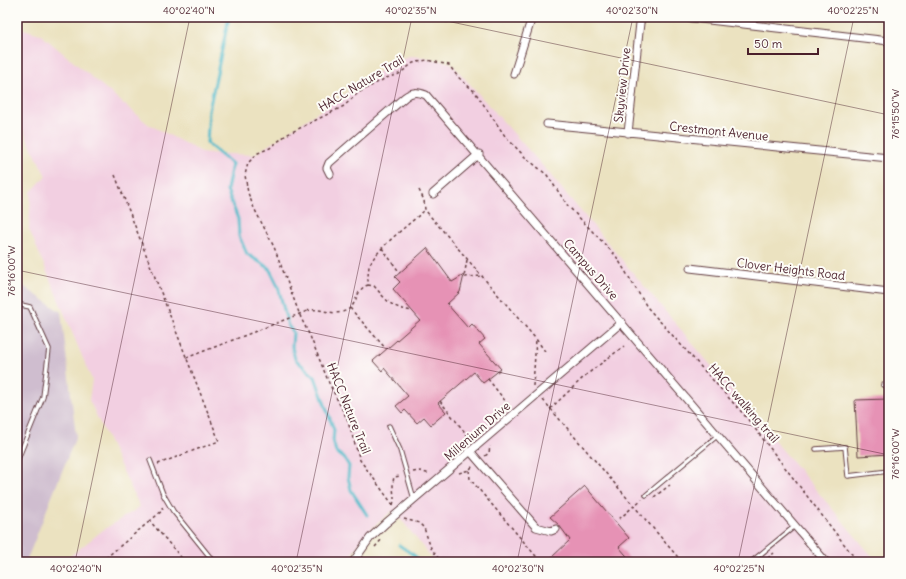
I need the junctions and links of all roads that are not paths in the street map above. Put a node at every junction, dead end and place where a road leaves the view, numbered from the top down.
1 (532, 17) edge
2 (642, 17) edge
3 (683, 17) edge
4 (889, 41) edge
5 (514, 74) dead end
6 (547, 124) dead end
7 (628, 133) junction
8 (479, 154) junction
9 (889, 158) edge
10 (330, 174) dead end
11 (433, 194) dead end
12 (690, 268) dead end
13 (889, 292) edge
14 (17, 304) edge
15 (622, 322) junction
16 (889, 384) edge
17 (883, 385) dead end
18 (389, 426) dead end
19 (718, 435) junction
20 (816, 449) dead end
21 (470, 451) junction
22 (150, 460) dead end
23 (17, 461) edge
24 (889, 471) edge
25 (646, 495) dead end
26 (414, 500) junction
27 (795, 526) junction
28 (556, 529) dead end
29 (214, 562) edge
30 (353, 562) edge
31 (751, 562) edge
32 (826, 562) edge

1 - 5 street
2 - 7 street, Skyview Drive
3 - 4 street
6 - 7 street, Crestmont Avenue
7 - 9 street, Crestmont Avenue
8 - 10 street, Campus Drive
8 - 11 street
8 - 15 street, Campus Drive
12 - 13 street, Clover Heights Road
14 - 23 lane
15 - 19 street, Campus Drive
15 - 21 street, Millenium Drive
16 - 17 lane
18 - 26 lane
19 - 25 lane
19 - 27 street, Campus Drive
20 - 24 lane
21 - 26 street, Millenium Drive
21 - 28 street
22 - 29 lane
26 - 30 street, Millenium Drive
27 - 31 lane
27 - 32 street, Campus Drive

